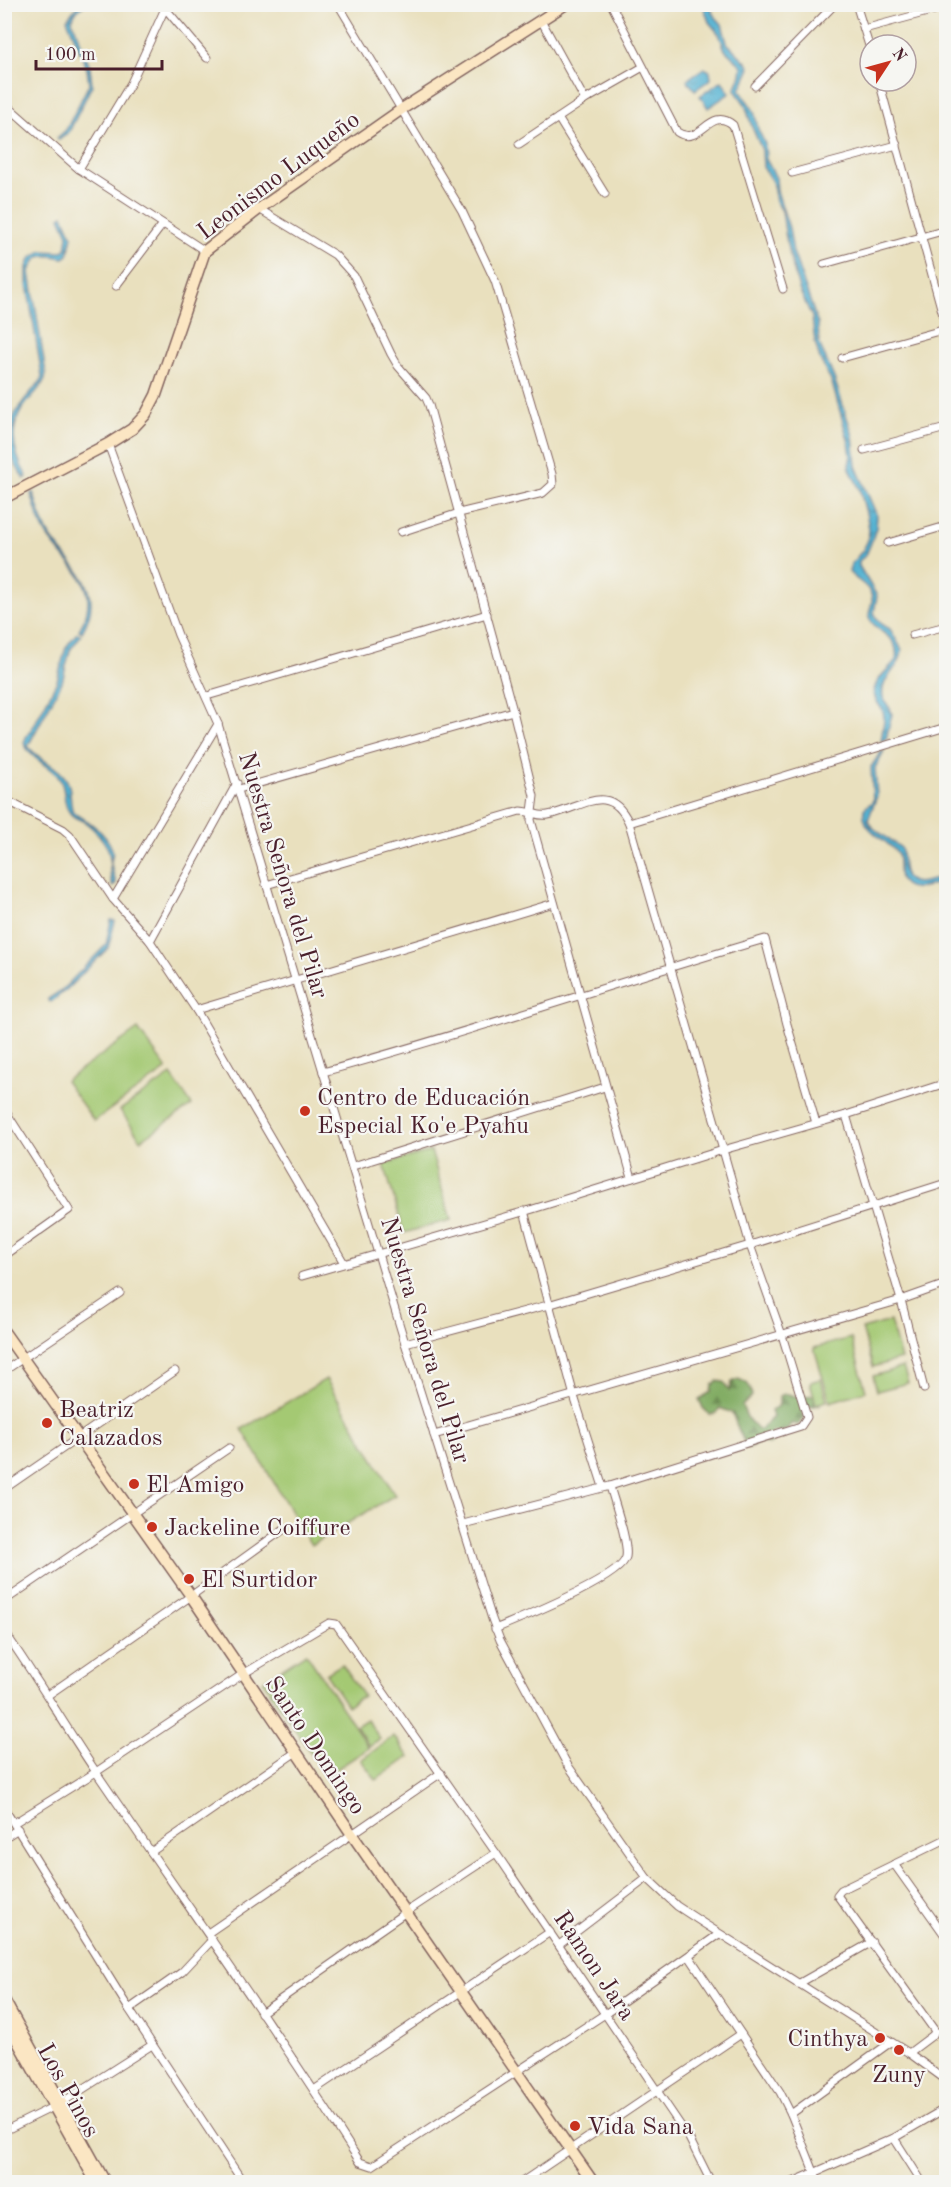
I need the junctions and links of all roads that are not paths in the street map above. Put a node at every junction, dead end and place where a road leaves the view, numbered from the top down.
1 (338, 4) edge
2 (566, 4) edge
3 (611, 4) edge
4 (835, 4) edge
5 (856, 4) edge
6 (166, 6) edge
7 (946, 7) edge
8 (541, 20) junction
9 (864, 29) junction
10 (865, 33) edge
11 (207, 58) dead end
12 (643, 67) junction
13 (755, 86) dead end
14 (882, 93) edge
15 (585, 100) junction
16 (4, 103) edge
17 (402, 109) junction
18 (558, 118) junction
19 (519, 144) dead end
20 (897, 145) junction
21 (79, 169) junction
22 (792, 173) dead end
23 (605, 194) dead end
24 (259, 209) junction
25 (163, 224) junction
26 (946, 230) edge
27 (923, 237) junction
28 (205, 251) junction
29 (824, 264) dead end
30 (116, 286) dead end
31 (783, 289) dead end
32 (946, 328) edge
33 (842, 358) dead end
34 (946, 428) edge
35 (108, 444) junction
36 (864, 450) dead end
37 (4, 498) edge
38 (459, 513) junction
39 (946, 526) edge
40 (401, 532) dead end
41 (888, 543) dead end
42 (487, 614) junction
43 (946, 626) edge
44 (912, 635) dead end
45 (207, 696) junction
46 (513, 711) junction
47 (218, 724) junction
48 (946, 727) edge
49 (238, 786) junction
50 (4, 799) edge
51 (531, 811) junction
52 (629, 823) junction
53 (266, 885) junction
54 (113, 899) junction
55 (554, 903) junction
56 (150, 941) junction
57 (670, 967) junction
58 (296, 980) junction
59 (579, 995) junction
60 (196, 1010) junction
61 (323, 1072) junction
62 (946, 1083) edge
63 (605, 1087) junction
64 (4, 1109) edge
65 (846, 1115) junction
66 (816, 1123) junction
67 (723, 1150) junction
68 (352, 1166) junction
69 (632, 1178) junction
70 (946, 1183) edge
71 (873, 1206) junction
72 (524, 1211) junction
73 (750, 1245) junction
74 (378, 1254) junction
75 (4, 1256) edge
76 (344, 1263) junction
77 (302, 1276) dead end
78 (946, 1284) edge
79 (120, 1293) dead end
80 (901, 1300) junction
81 (548, 1305) junction
82 (4, 1332) edge
83 (782, 1335) junction
84 (405, 1343) junction
85 (23, 1360) junction
86 (4, 1371) edge
87 (175, 1371) dead end
88 (924, 1389) dead end
89 (574, 1396) junction
90 (434, 1435) junction
91 (80, 1438) junction
92 (229, 1448) dead end
93 (607, 1486) junction
94 (4, 1489) edge
95 (133, 1515) junction
96 (463, 1524) junction
97 (284, 1529) dead end
98 (191, 1596) junction
99 (4, 1601) edge
100 (495, 1629) junction
101 (4, 1631) edge
102 (243, 1674) junction
103 (48, 1695) junction
104 (296, 1752) junction
105 (96, 1772) junction
106 (441, 1773) junction
107 (4, 1808) edge
108 (16, 1826) junction
109 (351, 1833) junction
110 (4, 1838) edge
111 (946, 1839) edge
112 (151, 1852) junction
113 (496, 1853) junction
114 (894, 1864) junction
115 (647, 1878) junction
116 (406, 1912) junction
117 (550, 1932) junction
118 (208, 1933) junction
119 (719, 1934) junction
120 (946, 1937) edge
121 (212, 1940) junction
122 (872, 1942) junction
123 (559, 1945) junction
124 (689, 1956) junction
125 (798, 1984) junction
126 (460, 1992) junction
127 (4, 2000) edge
128 (129, 2009) junction
129 (261, 2013) junction
130 (604, 2014) junction
131 (4, 2017) edge
132 (741, 2034) junction
133 (891, 2042) junction
134 (152, 2045) junction
135 (909, 2053) junction
136 (516, 2071) junction
137 (946, 2080) edge
138 (314, 2090) junction
139 (657, 2090) junction
140 (58, 2105) junction
141 (946, 2108) edge
142 (791, 2114) junction
143 (4, 2131) edge
144 (894, 2138) junction
145 (571, 2150) junction
146 (813, 2174) junction
147 (239, 2181) edge
148 (96, 2182) edge
149 (105, 2182) edge
150 (522, 2182) edge
151 (593, 2182) edge
152 (711, 2182) edge
153 (793, 2182) edge
154 (818, 2182) edge
155 (922, 2182) edge

1 - 17 street
2 - 8 street, Leonismo Luqueño
3 - 12 street
4 - 13 street
5 - 9 street
6 - 11 street
6 - 21 street
7 - 9 street
8 - 15 street
8 - 17 street, Leonismo Luqueño
9 - 10 street
12 - 15 street
12 - 31 street
14 - 20 street
15 - 18 street
16 - 21 street
17 - 24 street, Leonismo Luqueño
17 - 38 street
18 - 19 street
18 - 23 street
20 - 22 street
20 - 27 street
21 - 25 street
24 - 28 street, Leonismo Luqueño
24 - 38 street
25 - 28 street
25 - 30 street
26 - 27 street
27 - 29 street
27 - 32 street
28 - 35 street, Leonismo Luqueño
32 - 33 street
34 - 36 street
35 - 37 street, Leonismo Luqueño
35 - 45 street, Nuestra Señora del Pilar
38 - 40 street
38 - 42 street
39 - 41 street
42 - 45 street
42 - 46 street
43 - 44 street
45 - 47 street, Nuestra Señora del Pilar
46 - 49 street
46 - 51 street
47 - 49 street, Nuestra Señora del Pilar
47 - 54 street
48 - 52 street
49 - 53 street, Nuestra Señora del Pilar
49 - 56 street
50 - 54 street
51 - 52 street
51 - 53 street
51 - 55 street
52 - 57 street
53 - 58 street, Nuestra Señora del Pilar
54 - 56 street
55 - 58 street
55 - 59 street
56 - 60 street
57 - 59 street
57 - 66 street
57 - 67 street
58 - 60 street
58 - 61 street, Nuestra Señora del Pilar
59 - 61 street
59 - 63 street
60 - 76 street
61 - 68 street, Nuestra Señora del Pilar
62 - 65 street
63 - 68 street
63 - 69 street
64 - 75 street
65 - 66 street
65 - 71 street
66 - 67 street
67 - 69 street
67 - 73 street
68 - 74 street, Nuestra Señora del Pilar
69 - 72 street
70 - 71 street
71 - 73 street
71 - 80 street
72 - 74 street
72 - 81 street
73 - 81 street
73 - 83 street
74 - 76 street
74 - 84 street, Nuestra Señora del Pilar
76 - 77 street
78 - 80 street
79 - 85 street
80 - 83 street
80 - 88 street
81 - 84 street
81 - 89 street
82 - 85 street, Santo Domingo
83 - 89 street
83 - 93 street
84 - 90 street, Nuestra Señora del Pilar
85 - 86 street
85 - 91 street, Santo Domingo
87 - 91 street
89 - 90 street
89 - 93 street
90 - 96 street, Nuestra Señora del Pilar
91 - 94 street
91 - 95 street, Santo Domingo
92 - 95 street
93 - 96 street
93 - 100 street
95 - 98 street, Santo Domingo
95 - 99 street
96 - 100 street, Nuestra Señora del Pilar
97 - 98 street
98 - 102 street, Santo Domingo
98 - 103 street
100 - 115 street, Nuestra Señora del Pilar
101 - 103 street
102 - 104 street, Santo Domingo
102 - 105 street
102 - 106 street, Ramon Jara
103 - 105 street
104 - 109 street, Santo Domingo
104 - 112 street
105 - 108 street
105 - 112 street
106 - 109 street
106 - 113 street, Ramon Jara
107 - 108 street
108 - 110 street
108 - 128 street
109 - 116 street, Santo Domingo
109 - 118 street
111 - 114 street
112 - 118 street
113 - 116 street
113 - 117 street, Ramon Jara
114 - 120 street
114 - 122 street
115 - 119 street, Nuestra Señora del Pilar
115 - 123 street
116 - 126 street, Santo Domingo
116 - 129 street
117 - 123 street, Ramon Jara
117 - 126 street
118 - 121 street
119 - 124 street
119 - 125 street, Nuestra Señora del Pilar
121 - 128 street
121 - 129 street
122 - 125 street
122 - 135 street
123 - 130 street, Ramon Jara
124 - 130 street
124 - 132 street
125 - 133 street, Nuestra Señora del Pilar
126 - 136 street, Santo Domingo
126 - 138 street
127 - 140 street
128 - 134 street
129 - 138 street
130 - 136 street
130 - 139 street, Ramon Jara
131 - 140 street, Los Pinos
132 - 139 street
132 - 142 street
133 - 135 street, Nuestra Señora del Pilar
133 - 142 street
134 - 140 street
134 - 147 street
135 - 137 street, Nuestra Señora del Pilar
136 - 138 street
136 - 145 street, Santo Domingo
139 - 145 street
139 - 152 street, Ramon Jara
140 - 143 street
140 - 148 street, Los Pinos
140 - 149 street
141 - 144 street
142 - 146 street
144 - 146 street
144 - 155 street
145 - 150 street
145 - 151 street, Santo Domingo
146 - 153 street
146 - 154 street

